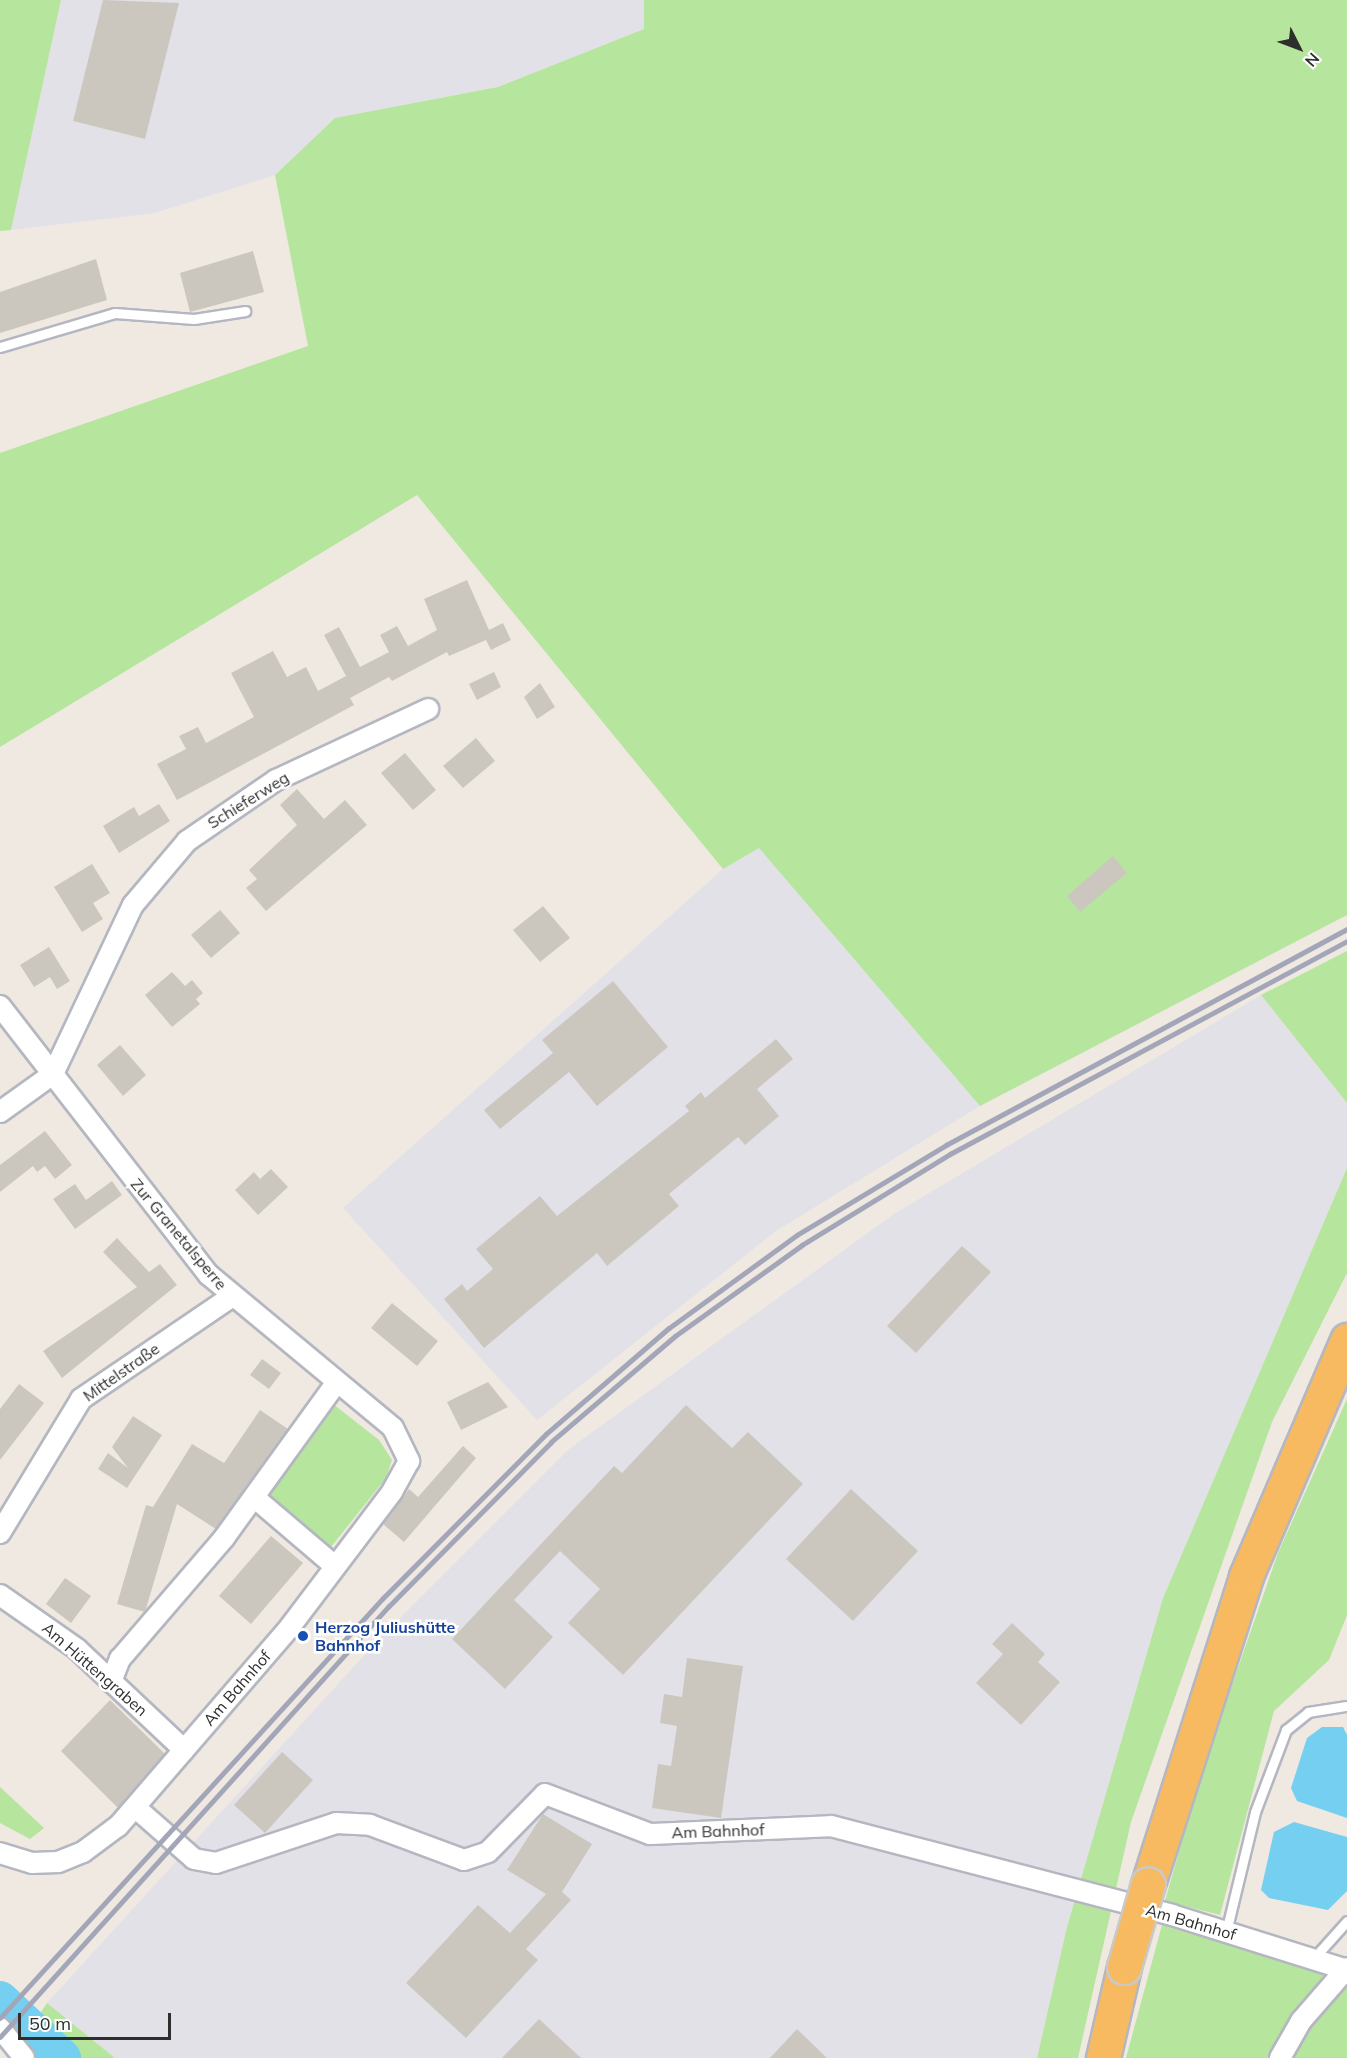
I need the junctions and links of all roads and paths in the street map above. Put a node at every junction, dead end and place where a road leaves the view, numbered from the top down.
1 (245, 311) dead end
2 (0, 347) edge
3 (428, 709) dead end
4 (0, 1006) edge
5 (53, 1074) junction
6 (0, 1112) edge
7 (231, 1297) junction
8 (1347, 1340) edge
9 (336, 1383) junction
10 (393, 1428) joint
11 (255, 1498) junction
12 (0, 1533) edge
13 (335, 1566) junction
14 (0, 1595) edge
15 (111, 1682) junction
16 (1347, 1706) edge
17 (184, 1750) junction
18 (136, 1808) junction
19 (0, 1853) edge
20 (1347, 1921) edge
21 (1226, 1932) junction
22 (1313, 1959) junction
23 (1347, 1969) edge
24 (0, 2028) edge
25 (24, 2058) edge
26 (1103, 2058) edge
27 (1280, 2058) edge

1 - 2 lane
3 - 5 street, Schieferweg
4 - 5 street, Zur Granetalsperre
5 - 6 street
5 - 7 street, Zur Granetalsperre
7 - 9 street, Zur Granetalsperre
7 - 12 street, Mittelstraße
8 - 26 highway, bridge
9 - 10 street, Zur Granetalsperre
9 - 11 street
10 - 13 street, Am Bahnhof
11 - 13 street
11 - 15 street
13 - 17 street, Am Bahnhof
14 - 15 street, Am Hüttengraben
15 - 17 street, Am Hüttengraben
16 - 21 lane
17 - 18 street, Am Bahnhof
18 - 19 street, Am Bahnhof
18 - 21 street, Am Bahnhof
20 - 22 lane
21 - 22 street, Am Bahnhof
22 - 23 street, Am Bahnhof
23 - 27 street
24 - 25 street

